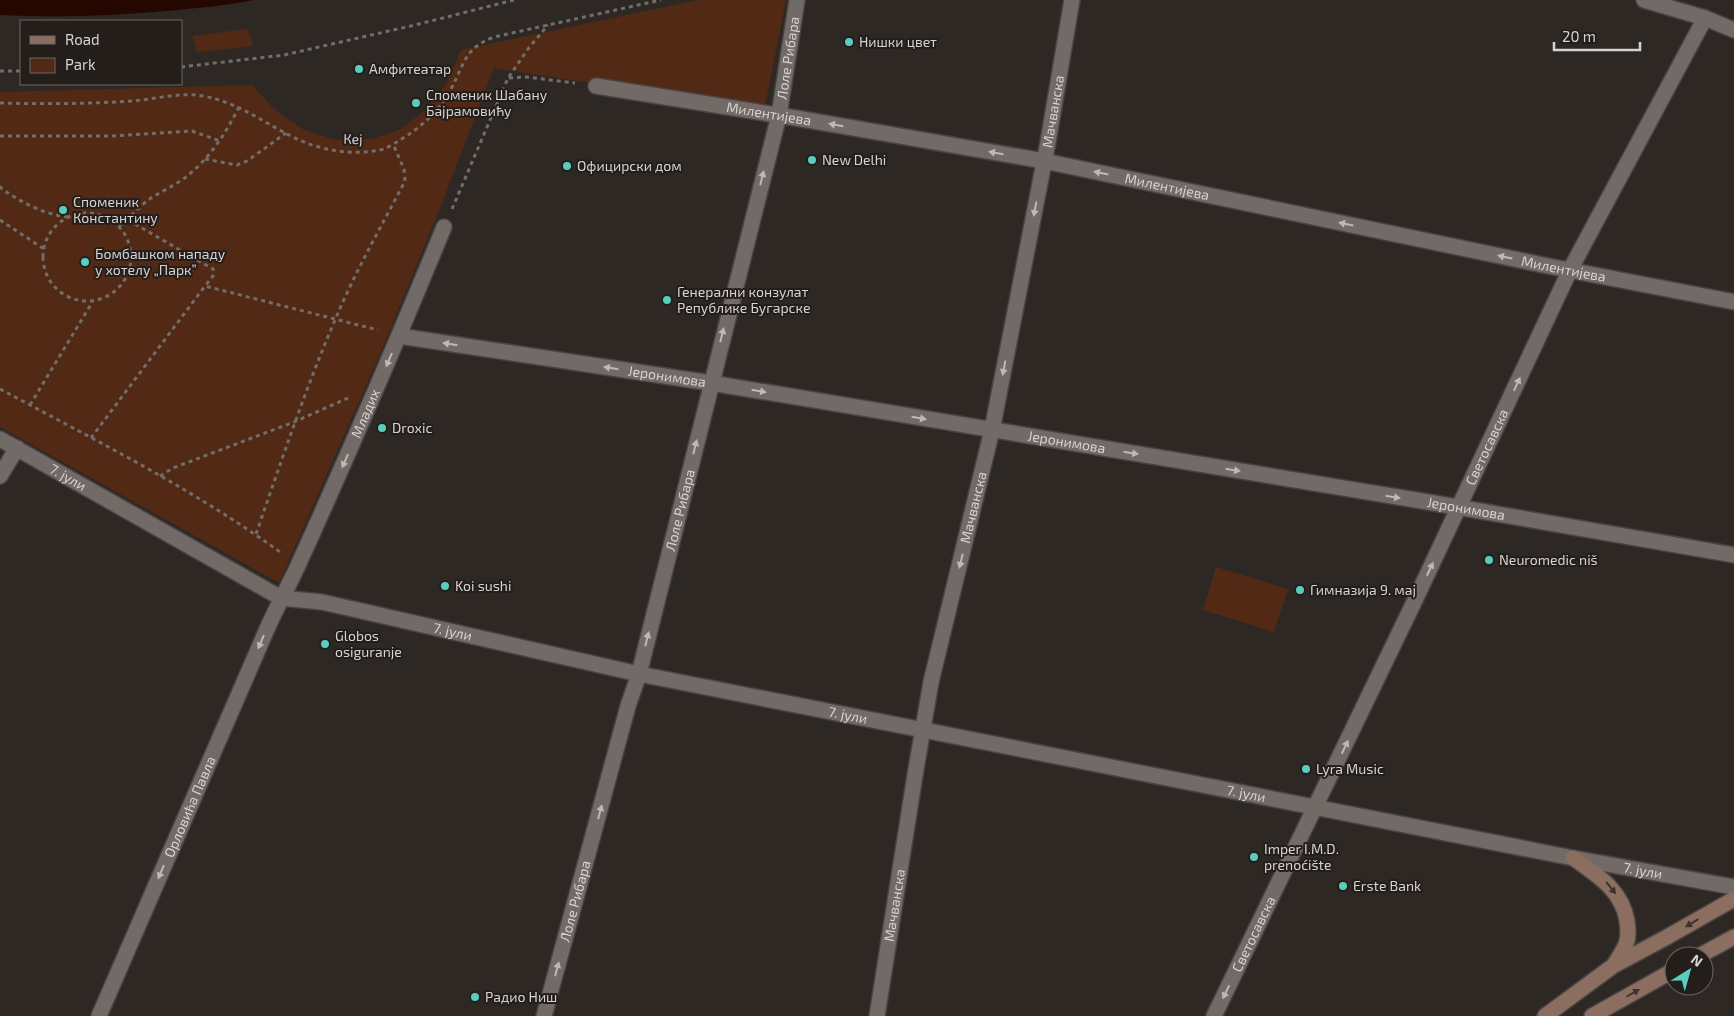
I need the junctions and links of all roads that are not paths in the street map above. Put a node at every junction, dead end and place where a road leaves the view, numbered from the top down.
1 (797, 0) edge
2 (1072, 0) edge
3 (1644, 0) edge
4 (1705, 18) junction
5 (1734, 30) edge
6 (596, 86) road end
7 (779, 115) junction
8 (1044, 161) junction
9 (444, 227) road end
10 (1570, 270) junction
11 (1734, 302) edge
12 (392, 334) junction
13 (711, 383) junction
14 (992, 430) junction
15 (7, 443) edge
16 (0, 476) edge
17 (1459, 508) junction
18 (1734, 555) edge
19 (281, 598) junction
20 (638, 674) junction
21 (922, 730) junction
22 (1316, 807) junction
23 (1573, 858) junction
24 (1734, 887) edge
25 (1734, 899) edge
26 (1734, 937) edge
27 (1714, 948) edge
28 (1613, 966) junction
29 (1664, 976) edge
30 (99, 1016) edge
31 (544, 1016) edge
32 (876, 1016) edge
33 (1214, 1016) edge
34 (1545, 1016) edge
35 (1592, 1016) edge

1 - 7 street, Лоле Рибара
2 - 8 street, Мачванска
3 - 4 street
4 - 5 street
4 - 10 street, Светосавска
6 - 7 street, Милентијева
8 -> 7 street, Милентијева
13 -> 7 street, Лоле Рибара
10 -> 8 street, Милентијева
8 -> 14 street, Мачванска
9 - 12 street, Младих
10 - 11 street, Милентијева
17 -> 10 street, Светосавска
13 -> 12 street, Јеронимова
12 -> 19 street, Младих
13 -> 14 street, Јеронимова
20 -> 13 street, Лоле Рибара
14 -> 17 street, Јеронимова
14 -> 21 street, Мачванска
15 - 16 street
15 - 19 street, 7. јули
17 - 18 street, Јеронимова
22 -> 17 street, Светосавска
19 - 20 street, 7. јули
19 -> 30 street, Орловића Павла
20 - 21 street, 7. јули
31 -> 20 street, Лоле Рибара
21 - 22 street, 7. јули
21 - 32 street, Мачванска
22 - 23 street, 7. јули
22 -> 33 street, Светосавска
23 - 24 street, 7. јули
23 -> 28 main road
25 -> 28 main road
26 - 27 main road
28 - 34 main road
35 -> 29 main road

